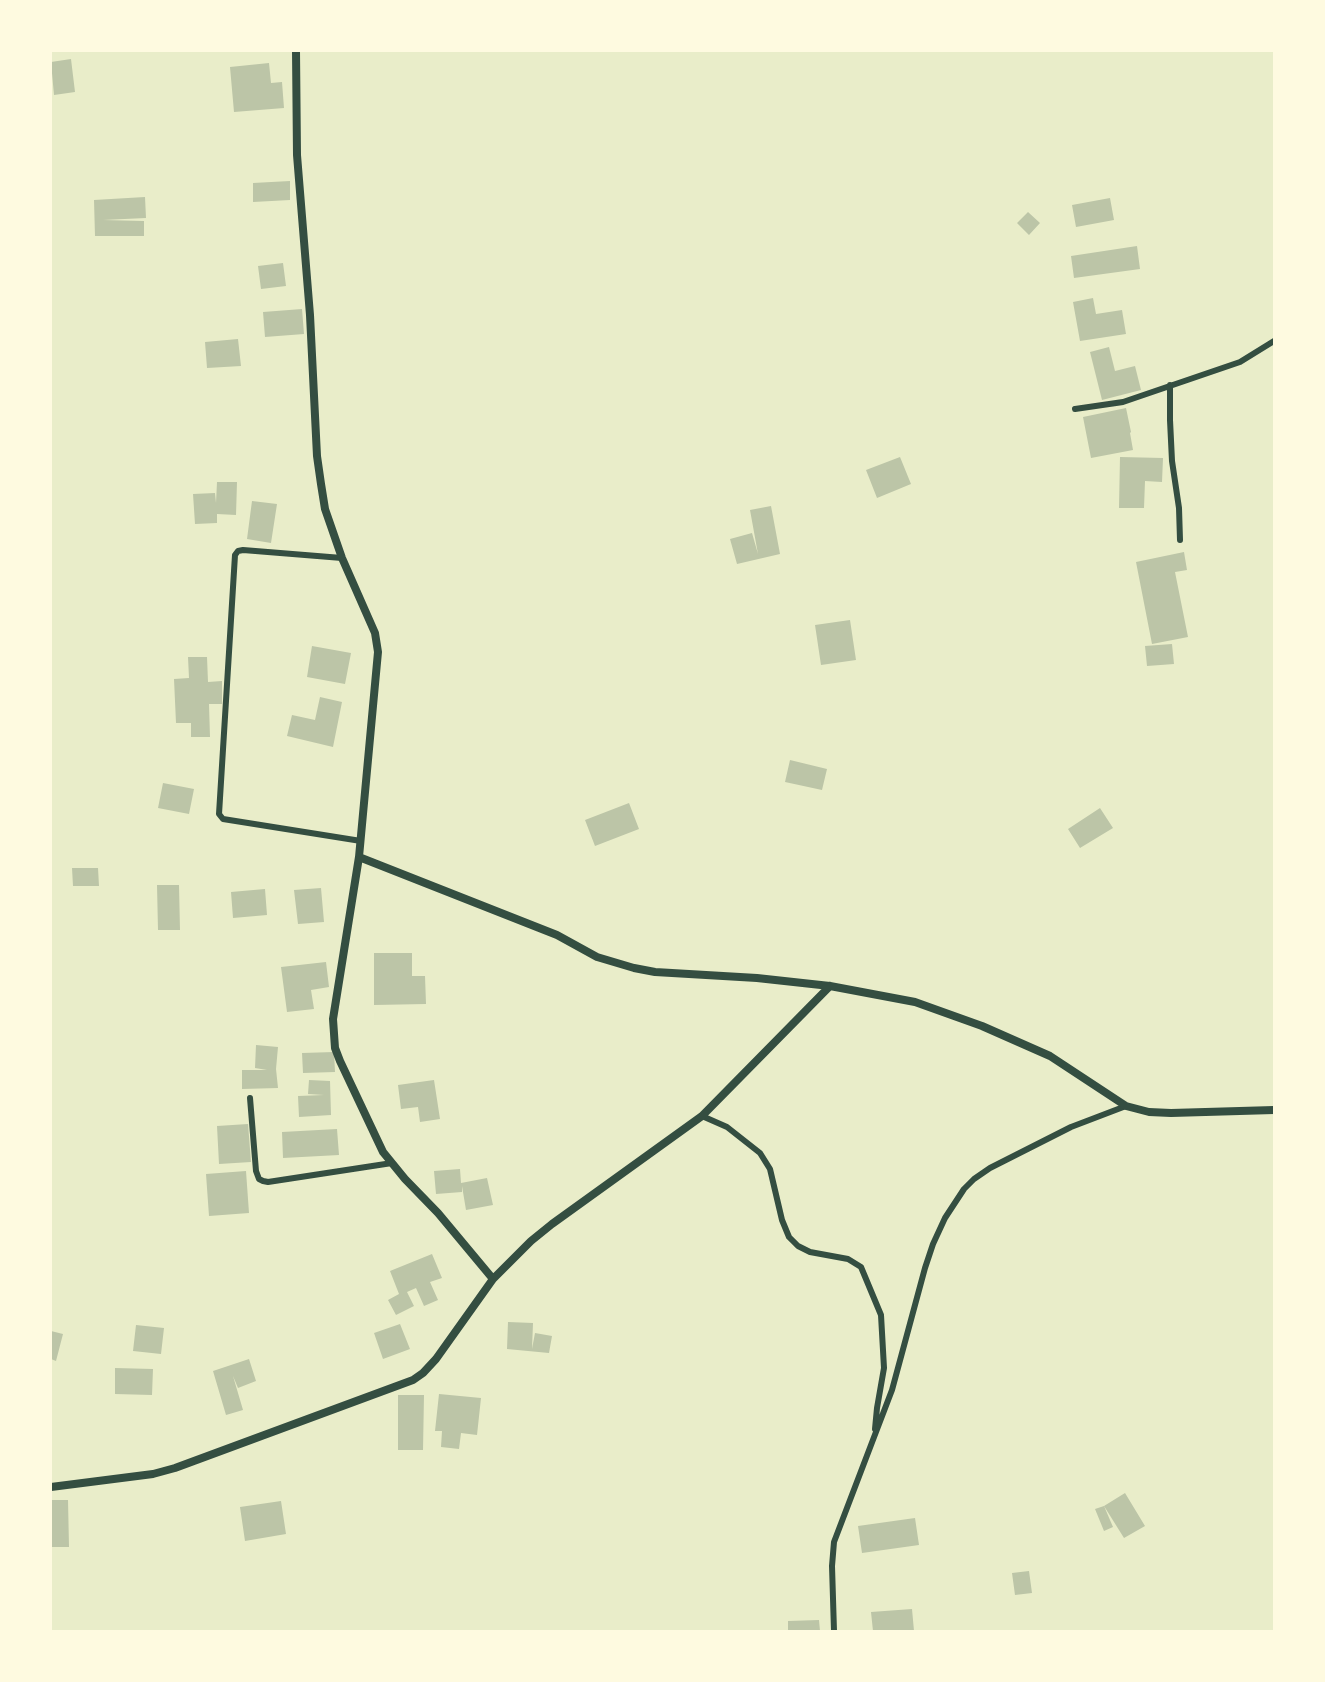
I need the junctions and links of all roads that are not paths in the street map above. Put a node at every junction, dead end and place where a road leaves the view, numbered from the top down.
1 (296, 51) edge
2 (1274, 341) edge
3 (1170, 385) junction
4 (1076, 409) dead end
5 (1180, 540) dead end
6 (342, 558) junction
7 (361, 841) junction
8 (360, 856) junction
9 (831, 986) junction
10 (250, 1098) dead end
11 (1126, 1106) junction
12 (1274, 1110) edge
13 (702, 1116) junction
14 (392, 1163) junction
15 (493, 1279) junction
16 (875, 1436) junction
17 (51, 1487) edge
18 (834, 1631) edge

1 - 6 street
2 - 3 street
3 - 4 street
3 - 5 street
6 - 7 street
6 - 7 street
7 - 8 street
8 - 9 street
8 - 14 street
9 - 11 street
9 - 13 street
10 - 14 street
11 - 12 street
11 - 16 street
13 - 15 street
13 - 16 street
14 - 15 street
15 - 17 street
16 - 18 street

